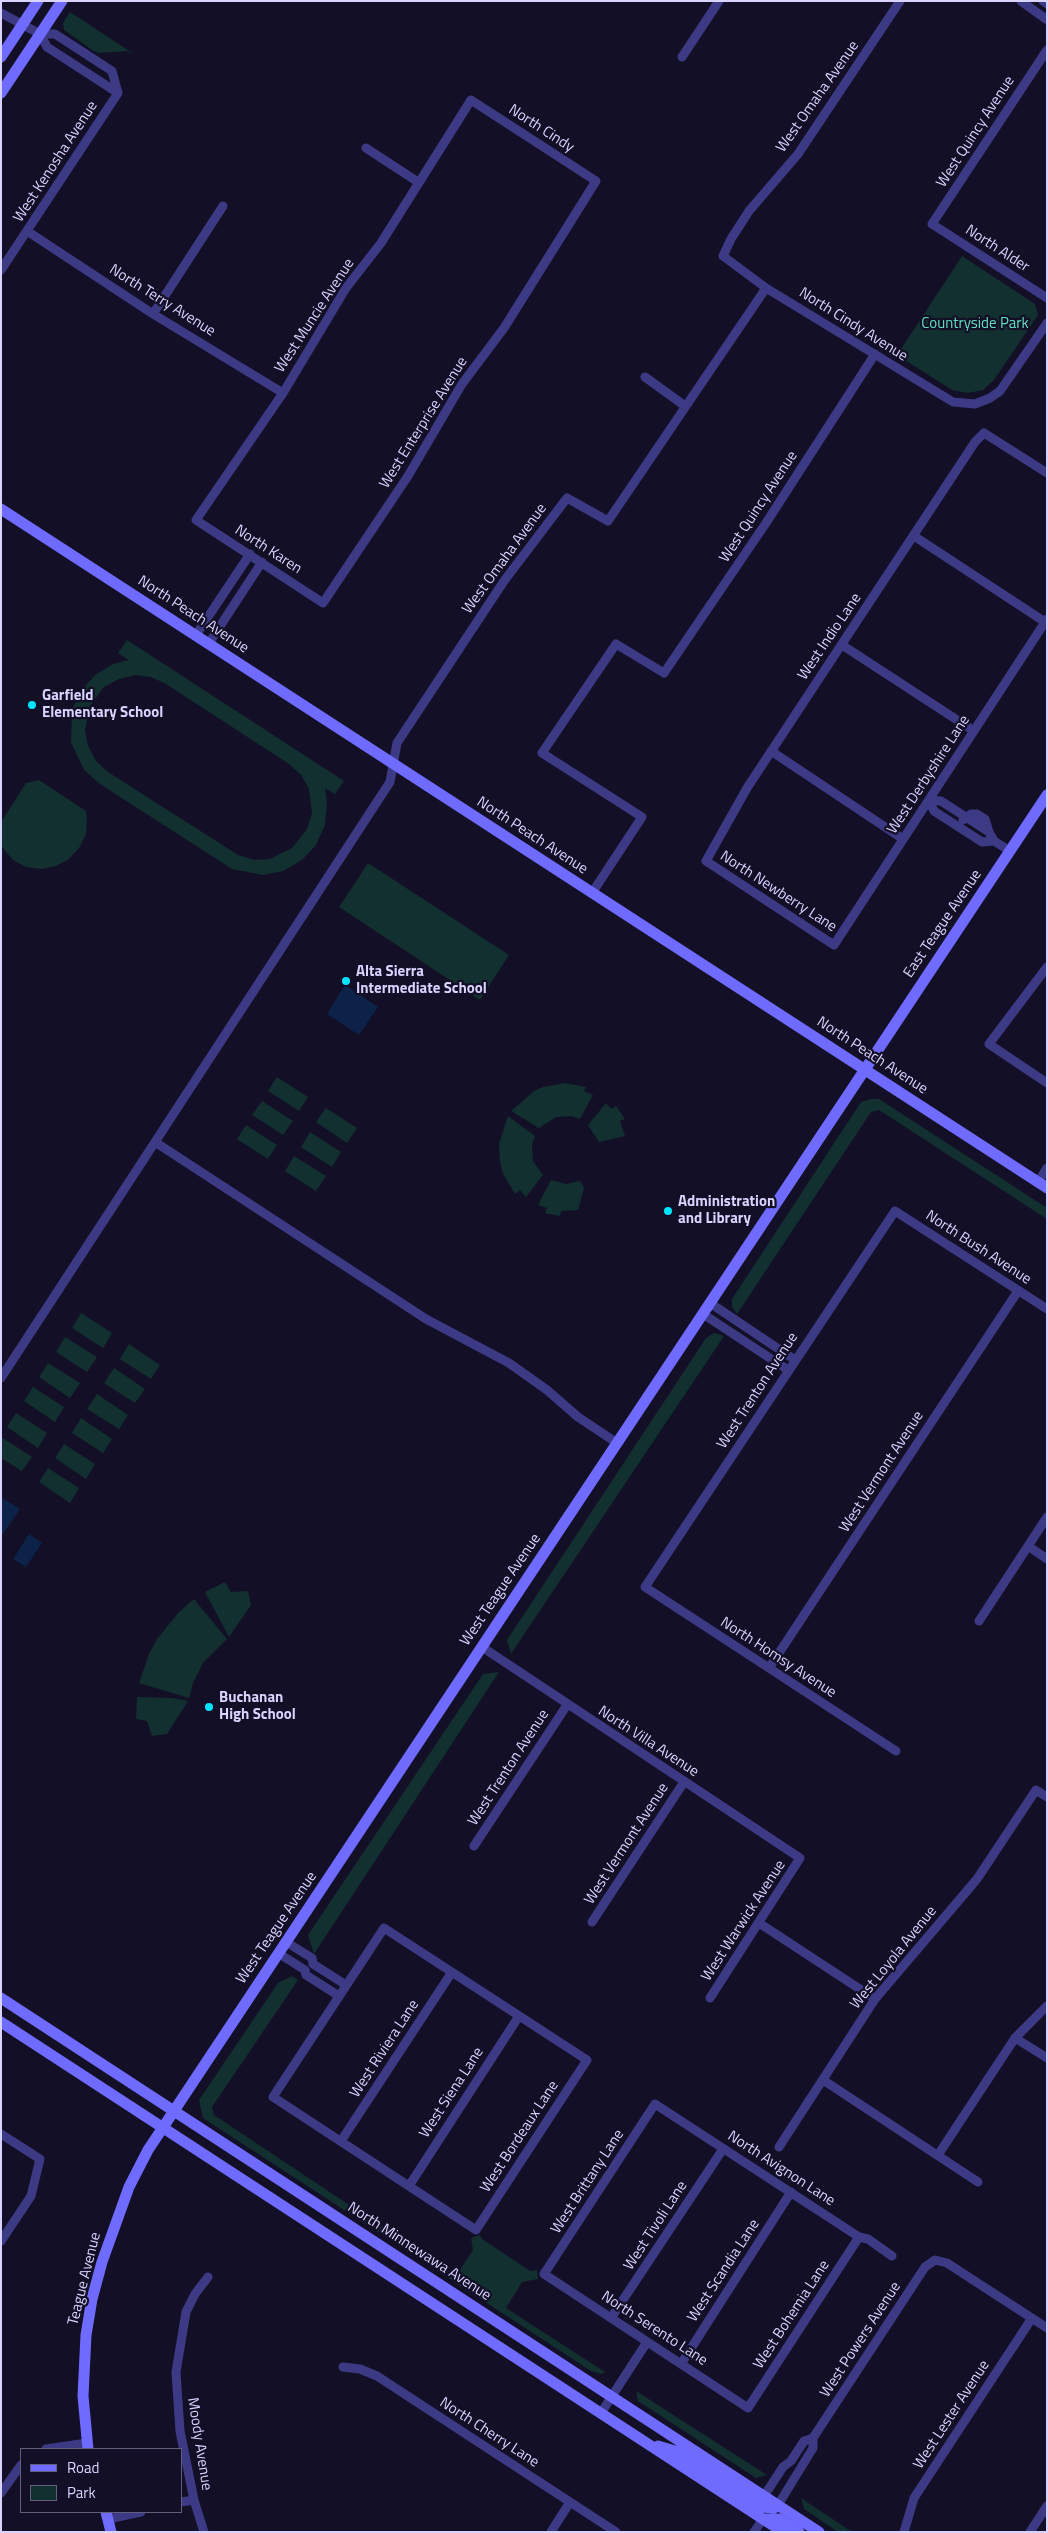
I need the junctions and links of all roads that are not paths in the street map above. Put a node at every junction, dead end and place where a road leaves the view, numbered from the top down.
1 (38, 1) edge
2 (62, 1) edge
3 (719, 1) edge
4 (900, 1) edge
5 (1021, 1) edge
6 (1043, 1) edge
7 (1047, 4) edge
8 (1, 13) edge
9 (1046, 18) edge
10 (22, 25) junction
11 (1047, 27) edge
12 (40, 34) junction
13 (1047, 45) edge
14 (1045, 53) edge
15 (1, 57) edge
16 (682, 57) dead end
17 (1, 93) edge
18 (118, 94) junction
19 (471, 100) joint
20 (366, 148) dead end
21 (596, 181) joint
22 (418, 182) junction
23 (223, 206) dead end
24 (932, 224) joint
25 (27, 231) junction
26 (723, 256) joint
27 (1, 270) edge
28 (766, 288) junction
29 (1047, 298) edge
30 (153, 314) junction
31 (1047, 323) edge
32 (875, 354) junction
33 (645, 378) dead end
34 (283, 393) junction
35 (685, 406) junction
36 (1047, 473) edge
37 (1, 509) edge
38 (196, 520) joint
39 (914, 536) junction
40 (250, 554) junction
41 (262, 562) junction
42 (323, 603) joint
43 (1046, 621) edge
44 (196, 636) junction
45 (209, 643) junction
46 (842, 645) junction
47 (974, 731) junction
48 (771, 751) junction
49 (393, 763) junction
50 (1047, 795) edge
51 (929, 800) junction
52 (965, 816) junction
53 (959, 827) junction
54 (904, 839) junction
55 (994, 841) junction
56 (1010, 851) junction
57 (706, 861) joint
58 (592, 893) junction
59 (834, 945) joint
60 (1047, 966) edge
61 (865, 1070) junction
62 (1047, 1083) edge
63 (155, 1142) junction
64 (1047, 1168) edge
65 (1042, 1185) edge
66 (895, 1211) joint
67 (1018, 1291) junction
68 (710, 1304) junction
69 (1047, 1309) edge
70 (703, 1314) junction
71 (795, 1360) junction
72 (788, 1370) junction
73 (1, 1378) edge
74 (617, 1443) junction
75 (1047, 1518) edge
76 (1028, 1546) junction
77 (1047, 1559) edge
78 (646, 1587) joint
79 (979, 1621) dead end
80 (482, 1647) junction
81 (769, 1668) junction
82 (567, 1704) junction
83 (896, 1751) dead end
84 (684, 1782) junction
85 (1047, 1797) edge
86 (474, 1846) dead end
87 (800, 1858) joint
88 (592, 1922) dead end
89 (759, 1923) junction
90 (286, 1942) junction
91 (278, 1953) junction
92 (452, 1972) junction
93 (346, 1985) junction
94 (339, 1996) junction
95 (1, 1998) edge
96 (710, 1998) dead end
97 (875, 1999) junction
98 (1047, 2006) edge
99 (519, 2016) junction
100 (1, 2022) edge
101 (1015, 2038) junction
102 (1047, 2058) edge
103 (823, 2080) junction
104 (655, 2104) joint
105 (174, 2111) junction
106 (163, 2128) junction
107 (1, 2134) edge
108 (341, 2141) junction
109 (779, 2147) dead end
110 (723, 2148) junction
111 (938, 2155) junction
112 (978, 2182) dead end
113 (409, 2186) junction
114 (791, 2192) junction
115 (859, 2237) junction
116 (1, 2241) edge
117 (892, 2256) dead end
118 (544, 2274) joint
119 (208, 2277) dead end
120 (611, 2318) junction
121 (1032, 2318) junction
122 (1047, 2328) edge
123 (647, 2342) junction
124 (681, 2364) junction
125 (343, 2367) dead end
126 (612, 2396) junction
127 (748, 2408) joint
128 (601, 2413) junction
129 (813, 2438) junction
130 (642, 2441) junction
131 (87, 2446) edge
132 (60, 2448) edge
133 (791, 2461) junction
134 (20, 2466) edge
135 (800, 2468) junction
136 (1, 2493) edge
137 (764, 2496) junction
138 (194, 2500) junction
139 (182, 2502) edge
140 (570, 2502) junction
141 (778, 2505) junction
142 (1047, 2506) edge
143 (132, 2513) edge
144 (107, 2516) edge
145 (763, 2519) junction
146 (776, 2530) edge
147 (111, 2532) edge
148 (204, 2532) edge
149 (551, 2532) edge
150 (616, 2532) edge
151 (754, 2532) edge
152 (799, 2532) edge
153 (819, 2532) edge
154 (904, 2532) edge
155 (1030, 2532) edge

1 - 10 street
2 - 12 street
3 - 16 street
4 - 26 street, West Omaha Avenue
5 - 9 street
6 - 7 street
8 - 10 street
9 - 11 street
10 - 12 street
10 - 15 street
12 - 17 street
12 - 18 street
12 - 18 street
13 - 14 street, West Quincy Avenue
14 - 24 street, West Quincy Avenue
18 - 25 street, West Kenosha Avenue
19 - 21 street, North Cindy
19 - 22 street, West Muncie Avenue
20 - 22 street
21 - 42 street, West Enterprise Avenue
22 - 34 street, West Muncie Avenue
23 - 30 street
24 - 29 street, North Alder
25 - 27 street, West Kenosha Avenue
25 - 30 street, North Terry Avenue
26 - 28 street, North Cindy Avenue
28 - 32 street, North Cindy Avenue
28 - 35 street, West Omaha Avenue
30 - 34 street, North Terry Avenue
31 - 32 street, North Cindy Avenue
32 - 58 street, West Quincy Avenue
33 - 35 street
34 - 38 street, West Muncie Avenue
35 - 49 street, West Omaha Avenue
36 - 39 street, West Indio Lane
37 - 44 street, North Peach Avenue
38 - 40 street, North Karen
39 - 43 street
39 - 46 street, West Indio Lane
40 - 41 street, North Karen
40 - 44 street
41 - 42 street, North Karen
41 - 45 street
43 - 47 street, West Derbyshire Lane
44 - 45 street, North Peach Avenue
45 - 49 street, North Peach Avenue
46 - 47 street
46 - 48 street, West Indio Lane
47 - 51 street, West Derbyshire Lane
48 - 54 street
48 - 57 street, West Indio Lane
49 - 58 street, North Peach Avenue
49 - 63 street
50 - 56 street, East Teague Avenue
51 - 52 street
51 - 53 street
51 - 54 street, West Derbyshire Lane
52 - 53 street
52 - 55 street
53 - 55 street
54 - 59 street, West Derbyshire Lane
55 - 56 street
56 - 61 street, East Teague Avenue
57 - 59 street, North Newberry Lane
58 - 61 street, North Peach Avenue
60 - 62 street
61 - 65 street, North Peach Avenue
61 - 68 street, West Teague Avenue
63 - 73 street
63 - 74 street
64 - 65 street
66 - 67 street, North Bush Avenue
66 - 71 street, West Trenton Avenue
67 - 69 street, North Bush Avenue
67 - 81 street, West Vermont Avenue
68 - 70 street, West Teague Avenue
68 - 71 street
70 - 72 street
70 - 74 street, West Teague Avenue
71 - 72 street, West Trenton Avenue
72 - 78 street, West Trenton Avenue
74 - 80 street, West Teague Avenue
75 - 76 street
76 - 77 street
76 - 79 street
78 - 81 street, North Homsy Avenue
80 - 82 street, North Villa Avenue
80 - 90 street, West Teague Avenue
81 - 83 street, North Homsy Avenue
82 - 84 street, North Villa Avenue
82 - 86 street, West Trenton Avenue
84 - 87 street, North Villa Avenue
84 - 88 street, West Vermont Avenue
85 - 97 street, West Loyola Avenue
87 - 89 street, West Warwick Avenue
89 - 96 street, West Warwick Avenue
89 - 97 street
90 - 91 street, West Teague Avenue
90 - 93 street
91 - 94 street
91 - 105 street, West Teague Avenue
92 - 93 street
92 - 99 street
92 - 108 street, West Riviera Lane
93 - 94 street
94 - 108 street
95 - 105 street, North Minnewawa Avenue
97 - 103 street, West Loyola Avenue
98 - 101 street
99 - 113 street, West Siena Lane
99 - 113 street, West Bordeaux Lane
100 - 106 street
101 - 102 street
101 - 111 street
103 - 109 street, West Loyola Avenue
103 - 111 street
104 - 110 street, North Avignon Lane
104 - 118 street, West Brittany Lane
105 - 106 street, West Teague Avenue
105 - 126 street, North Minnewawa Avenue
106 - 128 street
106 - 131 street, Teague Avenue
107 - 116 street
108 - 113 street
110 - 114 street, North Avignon Lane
110 - 120 street, West Tivoli Lane
111 - 112 street
114 - 115 street, North Avignon Lane
114 - 124 street, West Scandia Lane
115 - 117 street, North Avignon Lane
115 - 127 street, West Bohemia Lane
118 - 120 street, North Serento Lane
119 - 138 street, Moody Avenue
120 - 123 street, North Serento Lane
121 - 122 street
121 - 129 street, West Powers Avenue
121 - 154 street, West Lester Avenue
123 - 124 street, North Serento Lane
123 - 126 street
124 - 127 street, North Serento Lane
125 - 140 street, North Cherry Lane
126 - 128 street
126 - 137 street, North Minnewawa Avenue
128 - 130 street
129 - 133 street, West Powers Avenue
129 - 135 street, West Powers Avenue
130 - 141 street
130 - 145 street
131 - 132 street
133 - 135 street
133 - 137 street, West Powers Avenue
134 - 136 street
135 - 141 street, West Powers Avenue
137 - 141 street, North Minnewawa Avenue
138 - 139 street
138 - 148 street, Moody Avenue
140 - 149 street
140 - 150 street, North Cherry Lane
141 - 153 street, North Minnewawa Avenue
142 - 155 street
143 - 144 street
144 - 147 street
145 - 146 street
145 - 151 street
145 - 152 street

